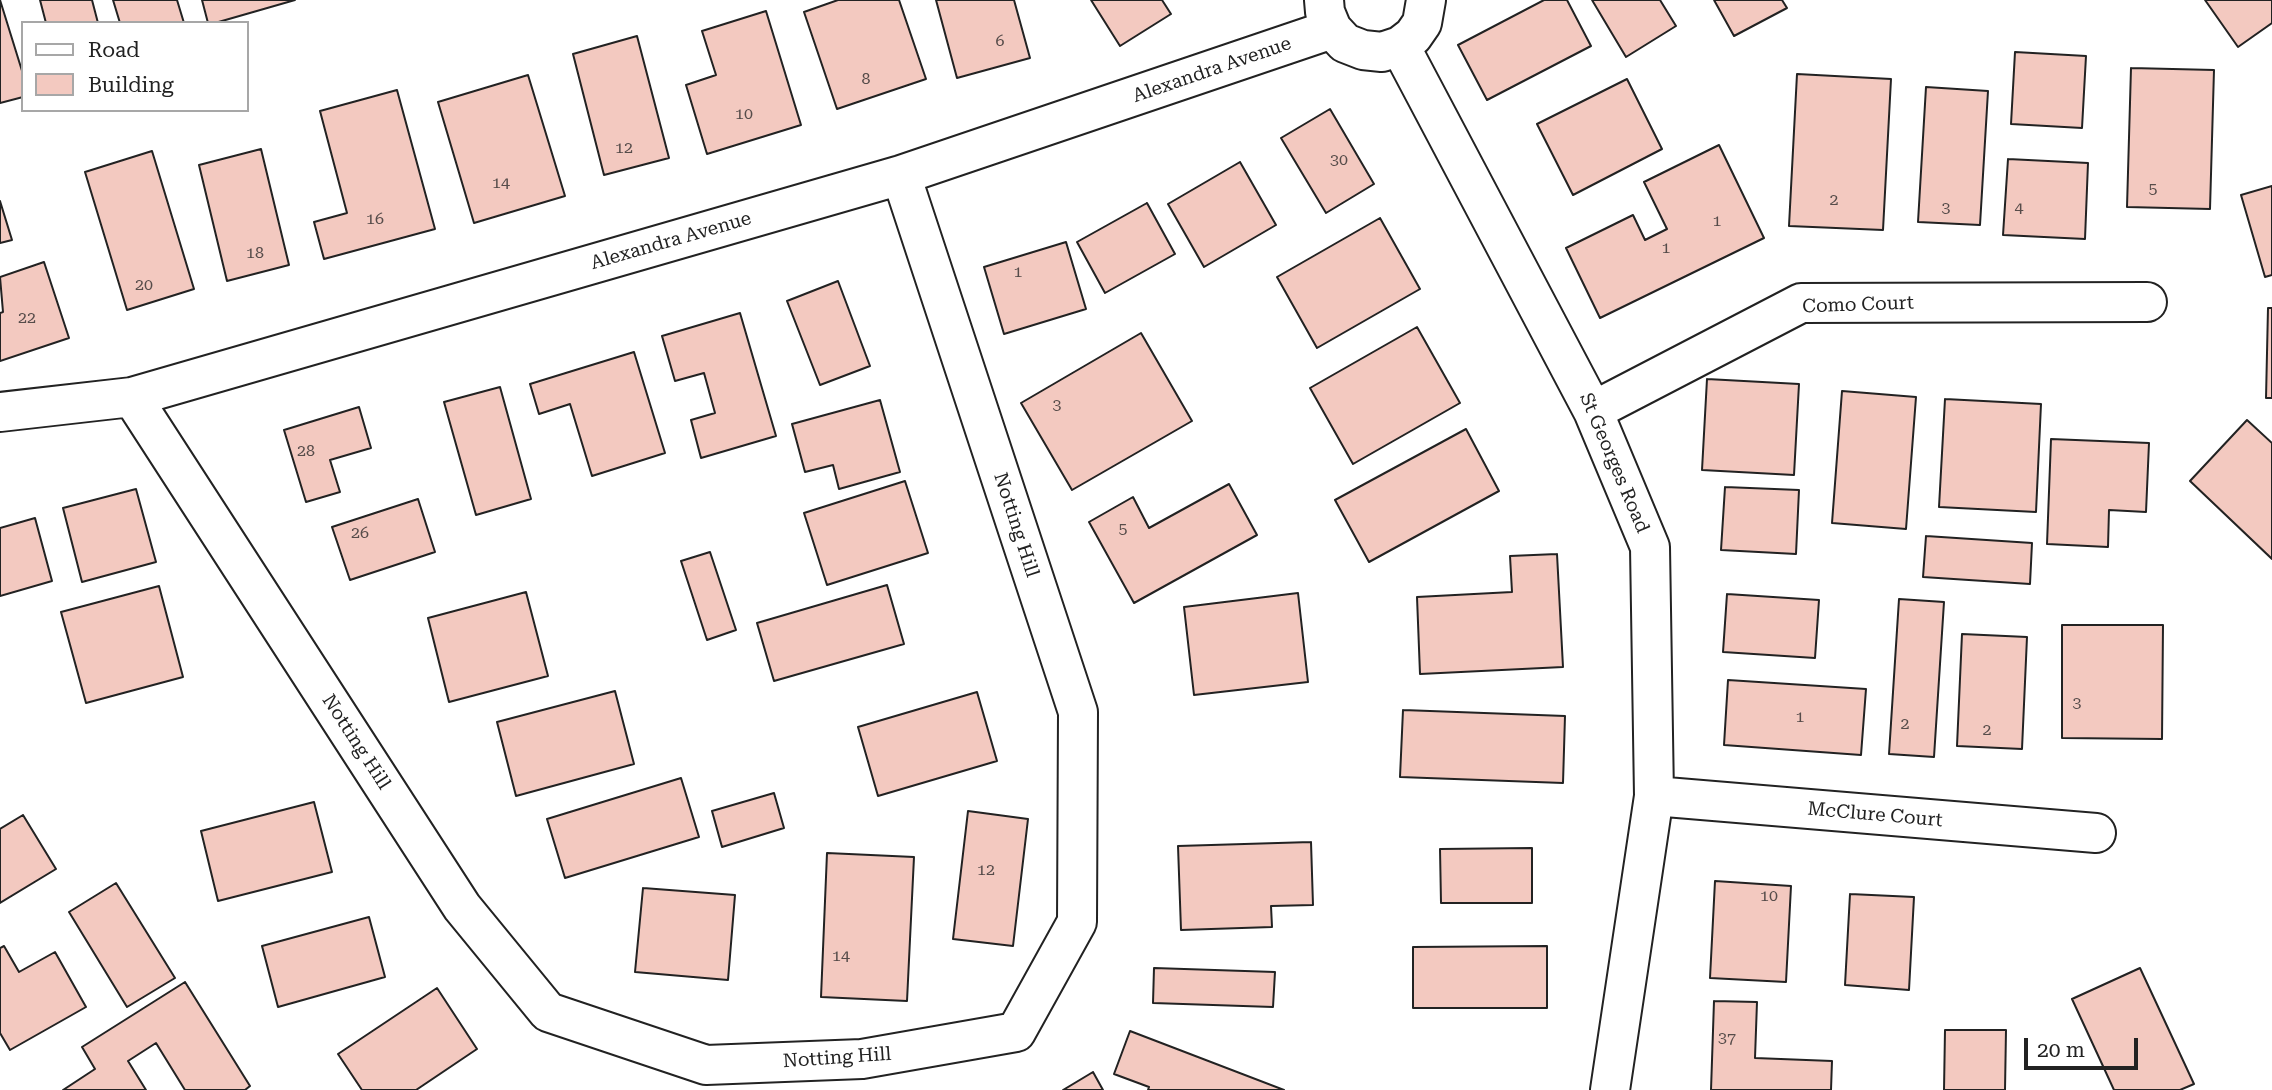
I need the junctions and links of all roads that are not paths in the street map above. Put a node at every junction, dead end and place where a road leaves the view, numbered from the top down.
1 (1426, 0) edge
2 (1328, 15) edge
3 (1400, 46) junction
4 (901, 175) junction
5 (2147, 302) dead end
6 (132, 397) junction
7 (1593, 411) junction
8 (0, 412) edge
9 (1654, 796) junction
10 (2096, 833) dead end
11 (1610, 1090) edge

1 - 3 street
2 - 3 street
2 - 4 street, Alexandra Avenue
3 - 7 street, St Georges Road
4 - 6 street, Alexandra Avenue
4 - 6 street, Notting Hill
5 - 7 street, Como Court
6 - 8 street, Alexandra Avenue
7 - 9 street, St Georges Road
9 - 10 street, McClure Court
9 - 11 street, St Georges Road

